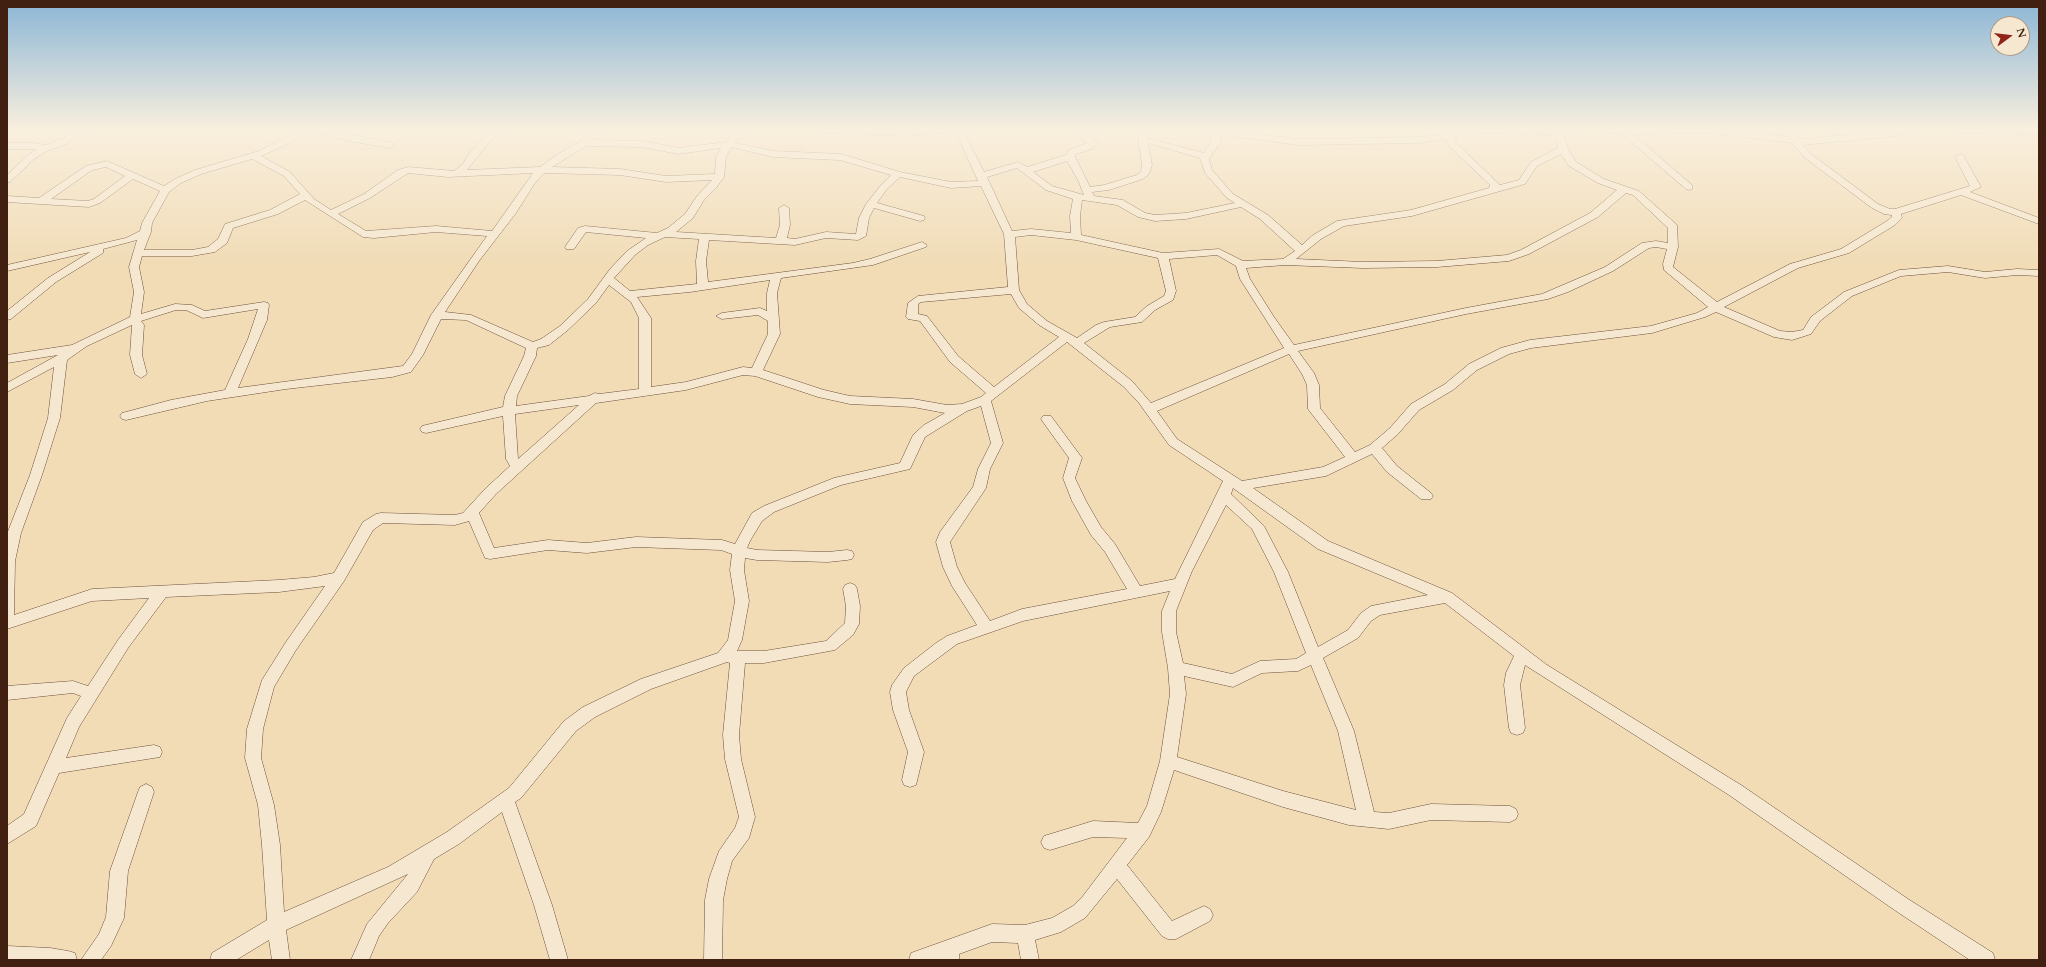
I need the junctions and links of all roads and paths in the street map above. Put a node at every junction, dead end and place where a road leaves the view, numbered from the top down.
1 (80, 175) edge
2 (191, 175) edge
3 (288, 175) edge
4 (398, 175) edge
5 (537, 175) edge
6 (641, 175) edge
7 (897, 175) edge
8 (904, 175) edge
9 (981, 175) edge
10 (994, 175) edge
11 (1031, 175) edge
12 (1079, 175) edge
13 (1142, 175) edge
14 (1214, 175) edge
15 (1487, 175) edge
16 (1528, 175) edge
17 (1589, 175) edge
18 (1674, 175) edge
19 (1833, 175) edge
20 (1971, 175) edge
21 (131, 176) joint
22 (719, 177) joint
23 (983, 180) junction
24 (1689, 188) dead end
25 (1624, 189) junction
26 (165, 190) junction
27 (1493, 190) junction
28 (1959, 191) junction
29 (1089, 194) junction
30 (306, 195) junction
31 (1078, 197) junction
32 (7, 199) edge
33 (43, 200) junction
34 (871, 204) junction
35 (1242, 204) junction
36 (784, 208) dead end
37 (1896, 212) junction
38 (332, 213) junction
39 (920, 218) dead end
40 (2039, 221) edge
41 (146, 232) junction
42 (494, 234) junction
43 (1009, 234) junction
44 (661, 235) junction
45 (704, 236) junction
46 (1076, 237) junction
47 (781, 240) junction
48 (107, 245) junction
49 (922, 245) dead end
50 (570, 246) dead end
51 (1673, 247) junction
52 (1302, 251) junction
53 (138, 253) junction
54 (1163, 256) junction
55 (1285, 262) junction
56 (1242, 265) junction
57 (7, 268) edge
58 (2039, 273) edge
59 (776, 275) junction
60 (608, 279) junction
61 (703, 286) junction
62 (1014, 290) junction
63 (629, 294) junction
64 (7, 305) edge
65 (21, 305) junction
66 (1717, 308) junction
67 (437, 315) junction
68 (722, 316) dead end
69 (7, 317) edge
70 (135, 319) junction
71 (774, 320) junction
72 (1072, 340) junction
73 (532, 346) junction
74 (74, 348) junction
75 (1291, 349) junction
76 (61, 358) junction
77 (7, 359) edge
78 (756, 372) junction
79 (141, 374) dead end
80 (7, 388) edge
81 (645, 392) junction
82 (230, 393) junction
83 (595, 397) junction
84 (990, 397) junction
85 (963, 408) junction
86 (1150, 409) junction
87 (509, 410) junction
88 (126, 416) dead end
89 (1047, 419) dead end
90 (426, 428) dead end
91 (1374, 448) junction
92 (1353, 458) junction
93 (517, 468) junction
94 (1231, 487) junction
95 (1426, 496) dead end
96 (472, 513) junction
97 (739, 551) junction
98 (847, 555) dead end
99 (339, 577) junction
100 (1179, 584) junction
101 (850, 589) dead end
102 (1136, 591) junction
103 (162, 593) junction
104 (1447, 597) junction
105 (7, 623) edge
106 (986, 627) junction
107 (1522, 655) junction
108 (1316, 656) junction
109 (731, 657) junction
110 (1176, 668) junction
111 (90, 692) junction
112 (7, 693) edge
113 (1517, 728) dead end
114 (154, 752) dead end
115 (1168, 762) junction
116 (53, 767) junction
117 (910, 780) dead end
118 (146, 792) dead end
119 (506, 800) junction
120 (1510, 814) dead end
121 (1367, 818) junction
122 (1143, 831) junction
123 (7, 836) edge
124 (1050, 842) dead end
125 (428, 853) junction
126 (1117, 866) junction
127 (1204, 915) dead end
128 (276, 925) junction
129 (1025, 934) junction
130 (950, 954) edge
131 (7, 955) edge
132 (68, 960) edge
133 (88, 960) edge
134 (219, 960) edge
135 (281, 960) edge
136 (360, 960) edge
137 (559, 960) edge
138 (713, 960) edge
139 (918, 960) edge
140 (1030, 960) edge
141 (1986, 960) edge

1 - 33 street
2 - 26 street
3 - 30 street
4 - 38 street
5 - 42 street
6 - 22 street
7 - 34 street
8 - 23 street
9 - 23 street
10 - 23 street
11 - 31 street
12 - 29 street
13 - 29 street
14 - 35 street
15 - 27 street
16 - 27 street
17 - 25 street
18 - 24 street
19 - 37 street
20 - 28 street
21 - 26 street
21 - 33 street
22 - 44 street
23 - 43 street
25 - 51 street
25 - 55 street
26 - 41 street
27 - 52 street
28 - 37 street
28 - 40 street
29 - 31 street
29 - 35 street
30 - 38 street
30 - 53 street
31 - 46 street
32 - 33 street
34 - 39 street
34 - 47 street
35 - 52 street
36 - 47 street
37 - 66 street
38 - 42 street
41 - 48 street
41 - 53 street
42 - 67 street
43 - 46 street
43 - 62 street
44 - 45 street
44 - 50 street
44 - 60 street
45 - 47 street
45 - 61 street
46 - 54 street
48 - 57 street
48 - 65 street
49 - 59 street
51 - 66 street
51 - 75 street
52 - 55 street
53 - 70 street
54 - 56 street
54 - 72 street
55 - 56 street
56 - 75 street
58 - 66 street
59 - 61 street
59 - 71 street
60 - 63 street
60 - 73 street
61 - 63 street
62 - 72 street
62 - 84 street
63 - 81 street
64 - 65 street
65 - 69 street
66 - 91 street
67 - 73 street
67 - 82 street
68 - 71 street
70 - 74 street
70 - 79 street
70 - 82 street
71 - 78 street
72 - 84 street
72 - 86 street
73 - 87 street
74 - 76 street
74 - 77 street
75 - 86 street
75 - 92 street
76 - 80 street
76 - 105 street
78 - 81 street
78 - 85 street
81 - 83 street
82 - 88 street
83 - 87 street
83 - 93 street
84 - 85 street
84 - 106 street
85 - 97 street
86 - 94 street
87 - 90 street
87 - 93 street
89 - 102 street
91 - 92 street
91 - 95 street
92 - 94 street
93 - 96 street
94 - 100 street
94 - 104 street
94 - 108 street
96 - 97 street
96 - 99 street
97 - 98 street
97 - 109 street
99 - 103 street
99 - 128 street
100 - 102 street
100 - 110 street
101 - 109 street
102 - 106 street
103 - 105 street
103 - 111 street
104 - 107 street
104 - 108 street
106 - 117 street
107 - 113 street
107 - 141 street
108 - 110 street
108 - 121 street
109 - 119 street
109 - 138 street
110 - 115 street
111 - 112 street
111 - 116 street
114 - 116 street
115 - 121 street
115 - 122 street
116 - 123 street
118 - 133 street
119 - 125 street
119 - 137 street
120 - 121 street
122 - 124 street
122 - 126 street
125 - 128 street
125 - 136 street
126 - 127 street
126 - 129 street
128 - 134 street
128 - 135 street
129 - 130 street
129 - 140 street
130 - 139 street
131 - 132 street

